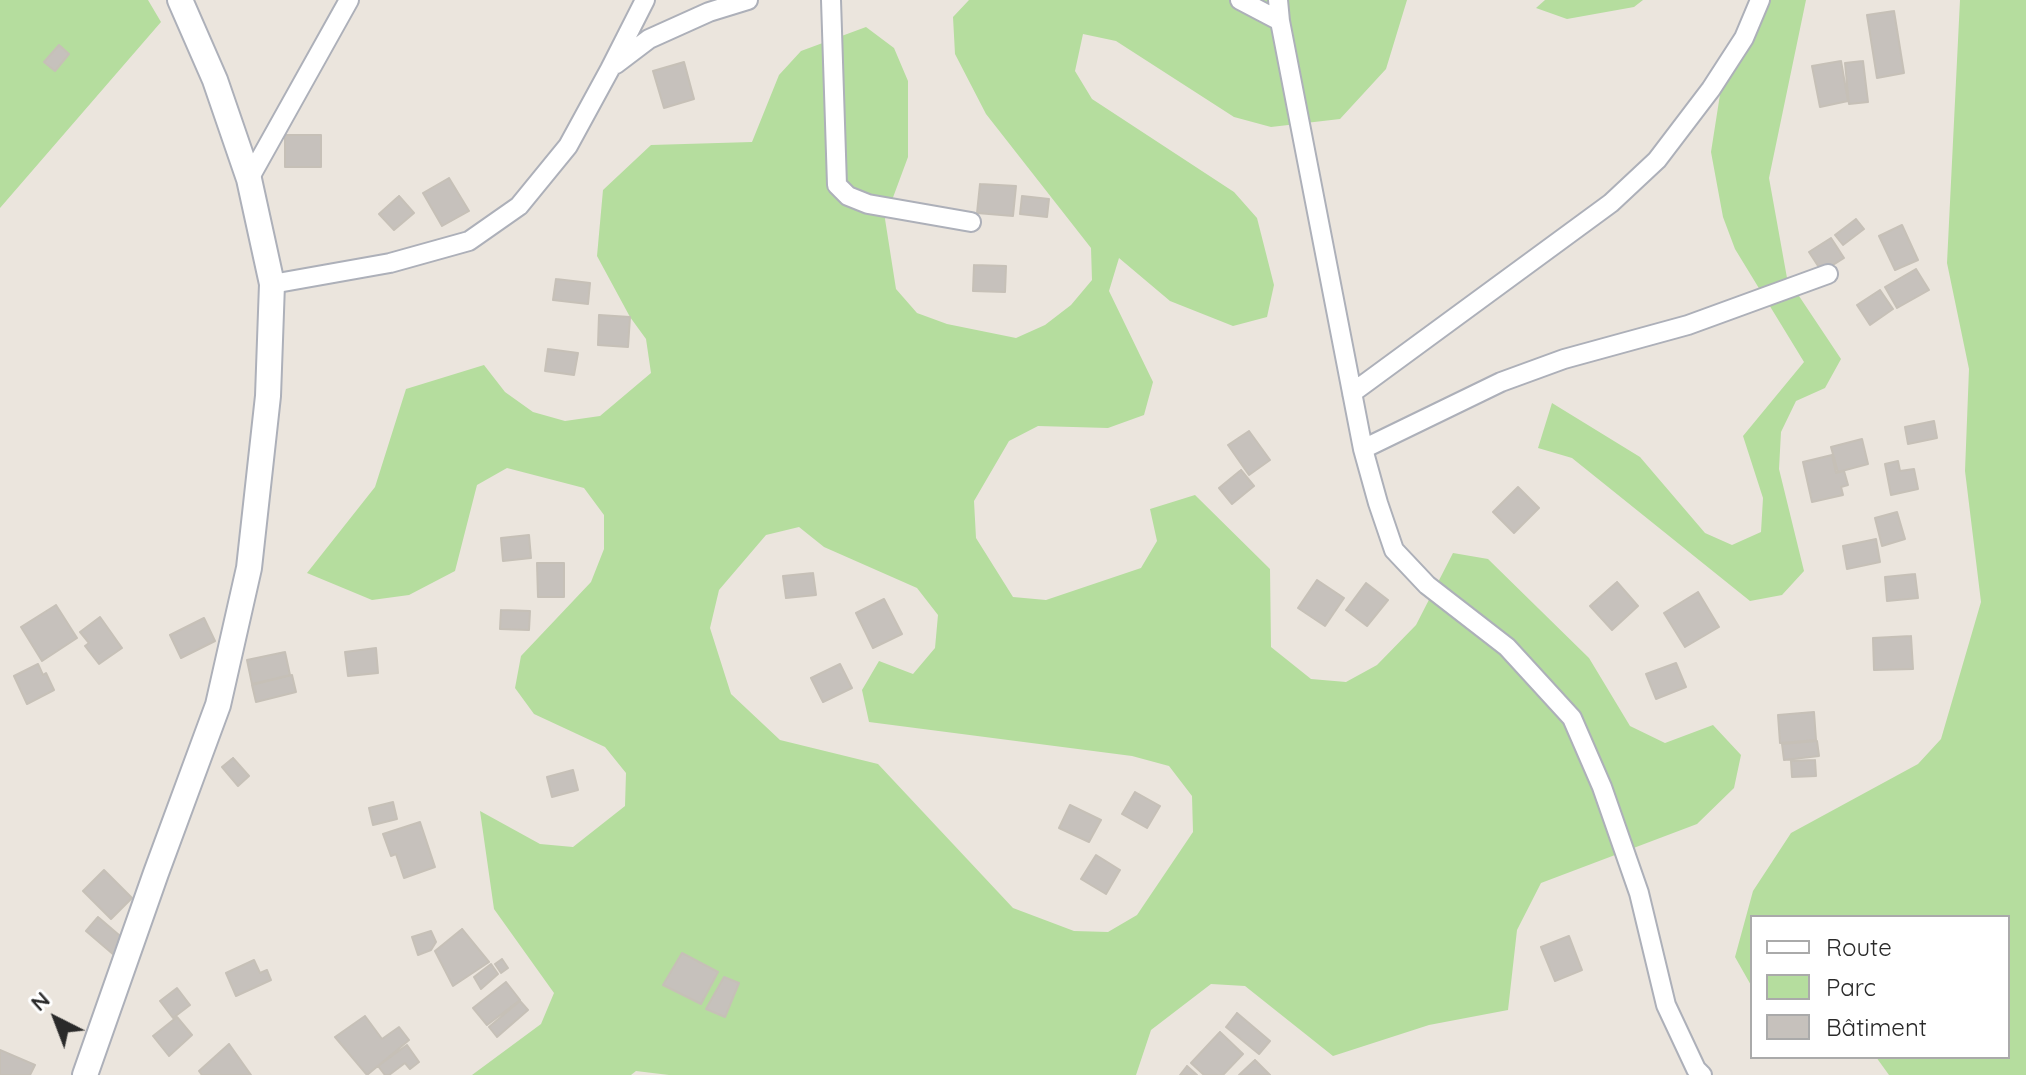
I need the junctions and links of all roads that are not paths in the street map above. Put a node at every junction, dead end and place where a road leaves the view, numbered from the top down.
1 (180, 0) edge
2 (349, 0) edge
3 (645, 0) edge
4 (748, 0) edge
5 (831, 0) edge
6 (1242, 0) edge
7 (1278, 0) edge
8 (1760, 0) edge
9 (1280, 21) junction
10 (610, 69) junction
11 (249, 179) junction
12 (971, 222) dead end
13 (1828, 274) dead end
14 (272, 284) junction
15 (1352, 393) junction
16 (1363, 449) junction
17 (85, 1075) edge
18 (1702, 1075) edge

1 - 11 street
2 - 11 street
3 - 10 street
4 - 10 street
5 - 12 street
6 - 9 street
7 - 9 street
8 - 15 street
9 - 15 street
10 - 14 street
11 - 14 street
13 - 16 street
14 - 17 street
15 - 16 street
16 - 18 street

